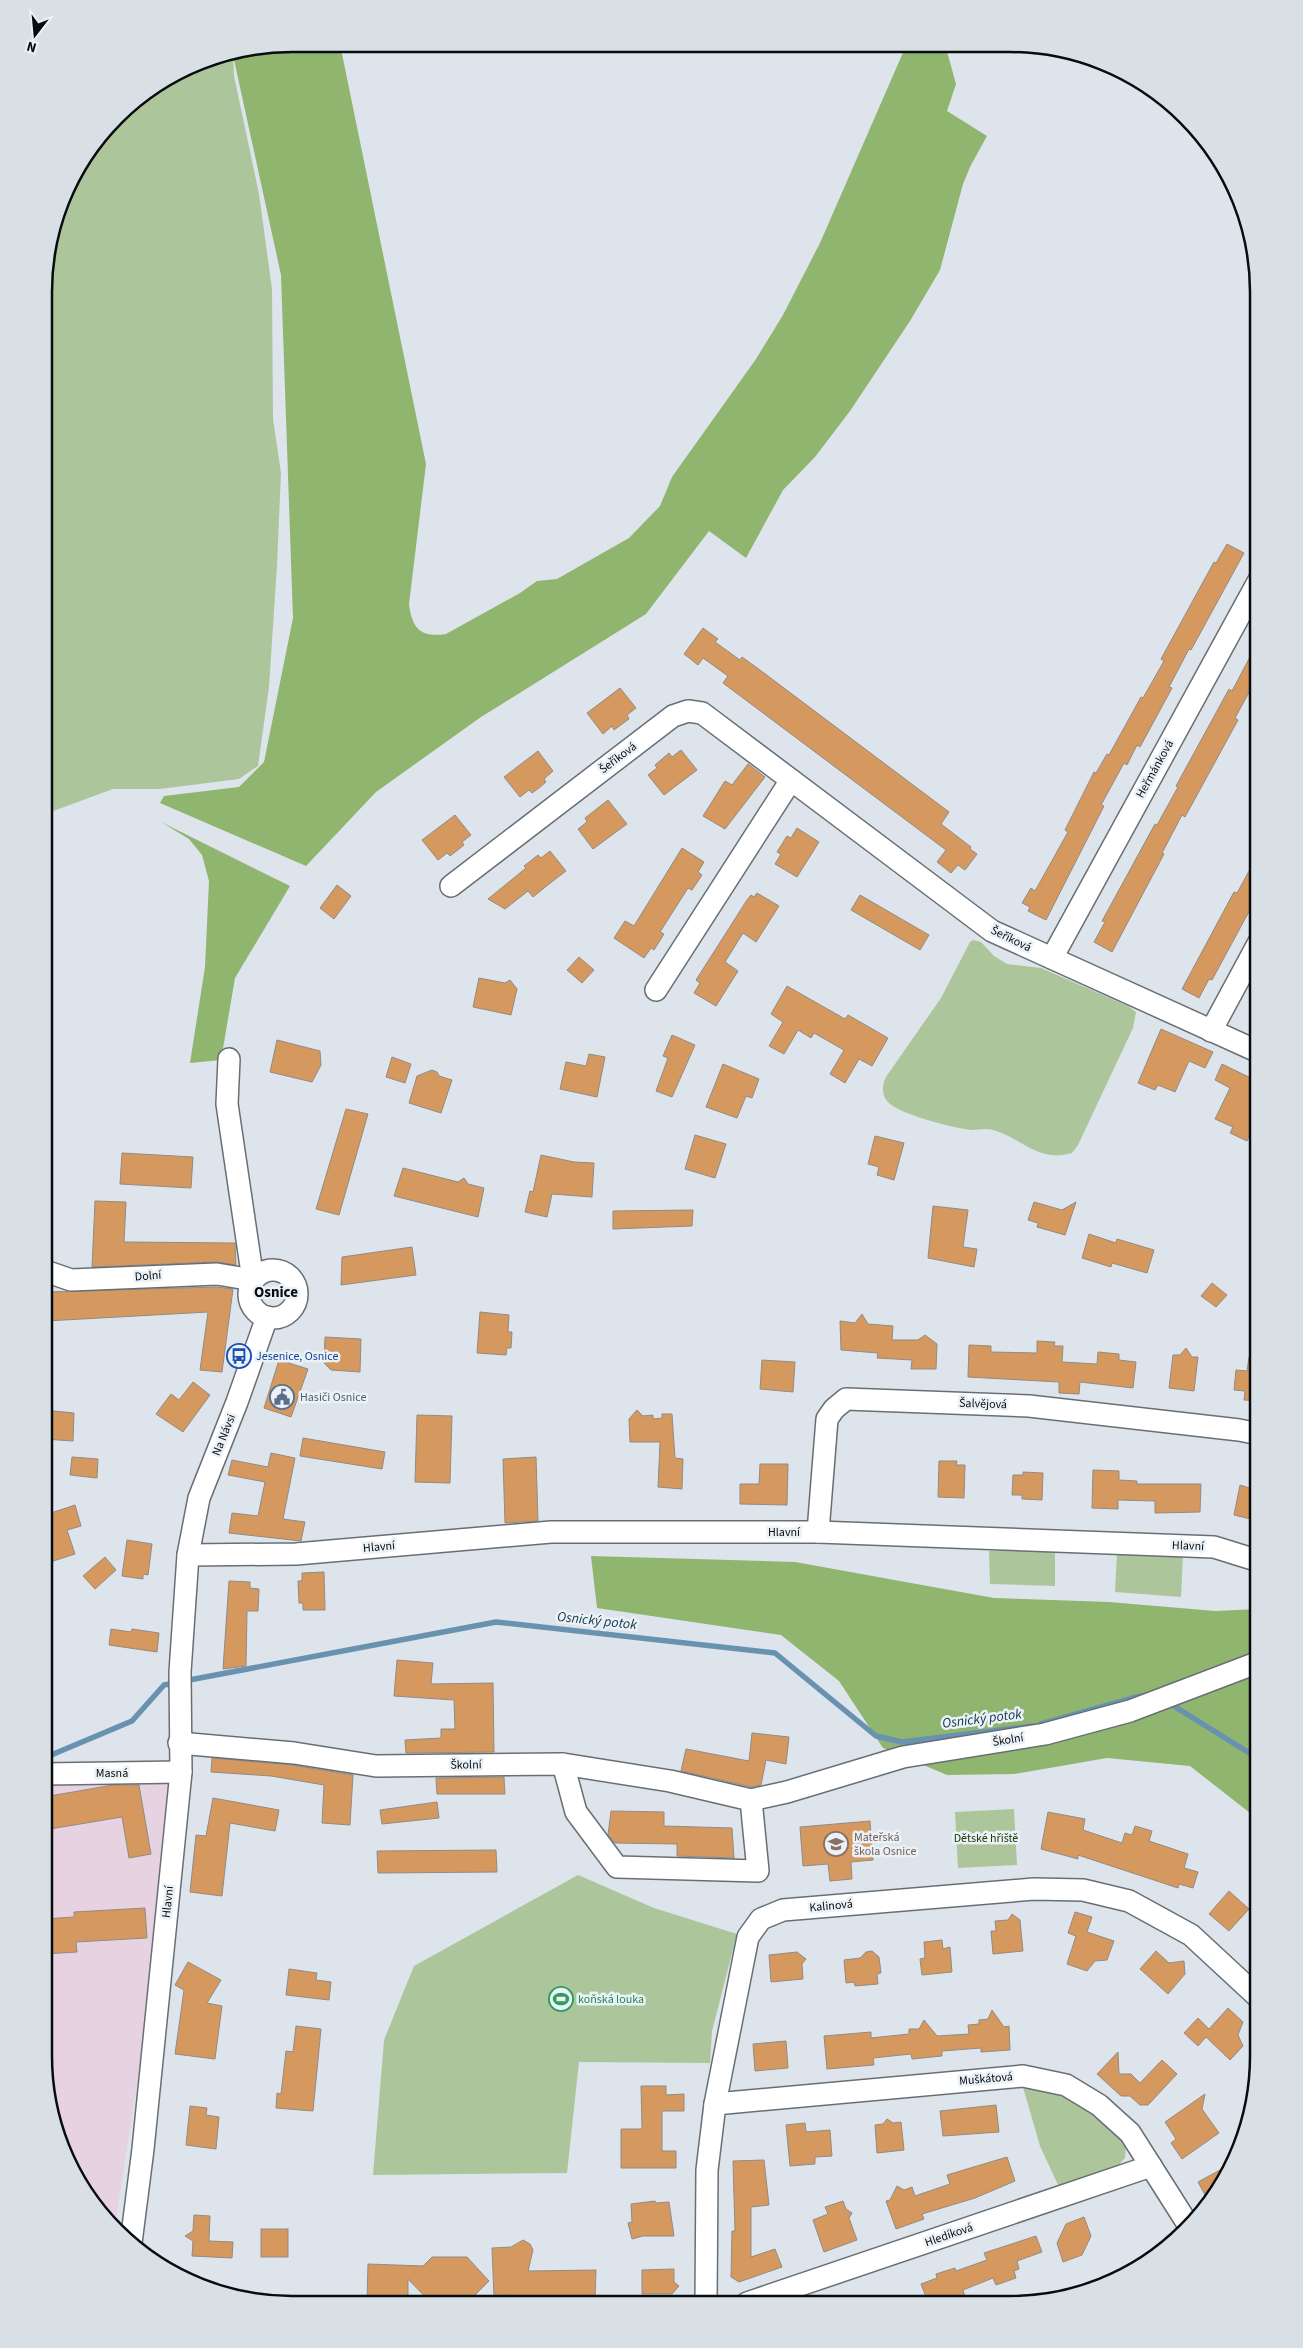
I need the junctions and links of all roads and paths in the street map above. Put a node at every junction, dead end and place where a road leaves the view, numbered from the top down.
1 (1250, 596) edge
2 (791, 780) junction
3 (451, 886) dead end
4 (1052, 958) junction
5 (1250, 959) edge
6 (656, 990) dead end
7 (1211, 1031) junction
8 (1250, 1048) edge
9 (229, 1060) dead end
10 (52, 1273) edge
11 (253, 1280) junction
12 (268, 1317) junction
13 (1250, 1432) edge
14 (818, 1532) junction
15 (188, 1555) junction
16 (1250, 1558) edge
17 (1250, 1665) edge
18 (179, 1742) junction
19 (563, 1764) junction
20 (181, 1772) junction
21 (52, 1774) edge
22 (751, 1800) junction
23 (1250, 1990) edge
24 (715, 2104) junction
25 (1151, 2166) junction
26 (1185, 2220) edge
27 (132, 2234) edge
28 (706, 2296) edge
29 (770, 2296) edge

1 - 4 street, Heřmánková
2 - 3 street, Šeříková
2 - 4 street, Šeříková
2 - 6 street
4 - 7 street, Šeříková
5 - 7 street
7 - 8 street, Šeříková
9 - 11 street
10 - 11 street, Dolní
11 - 12 street
11 - 12 street
12 - 15 street, Na Návsi
13 - 14 street, Šalvějová
14 - 15 street, Hlavní
14 - 16 street, Hlavní
15 - 18 street, Hlavní
17 - 22 street, Školní
18 - 19 street, Školní
18 - 20 street, Hlavní
19 - 22 street, Školní
19 - 22 street
20 - 21 street, Masná
20 - 27 street, Hlavní
23 - 24 street, Kalinová
24 - 25 street, Muškátová
24 - 28 street, Kalinová
25 - 26 street, Muškátová
25 - 29 street, Hledíková

